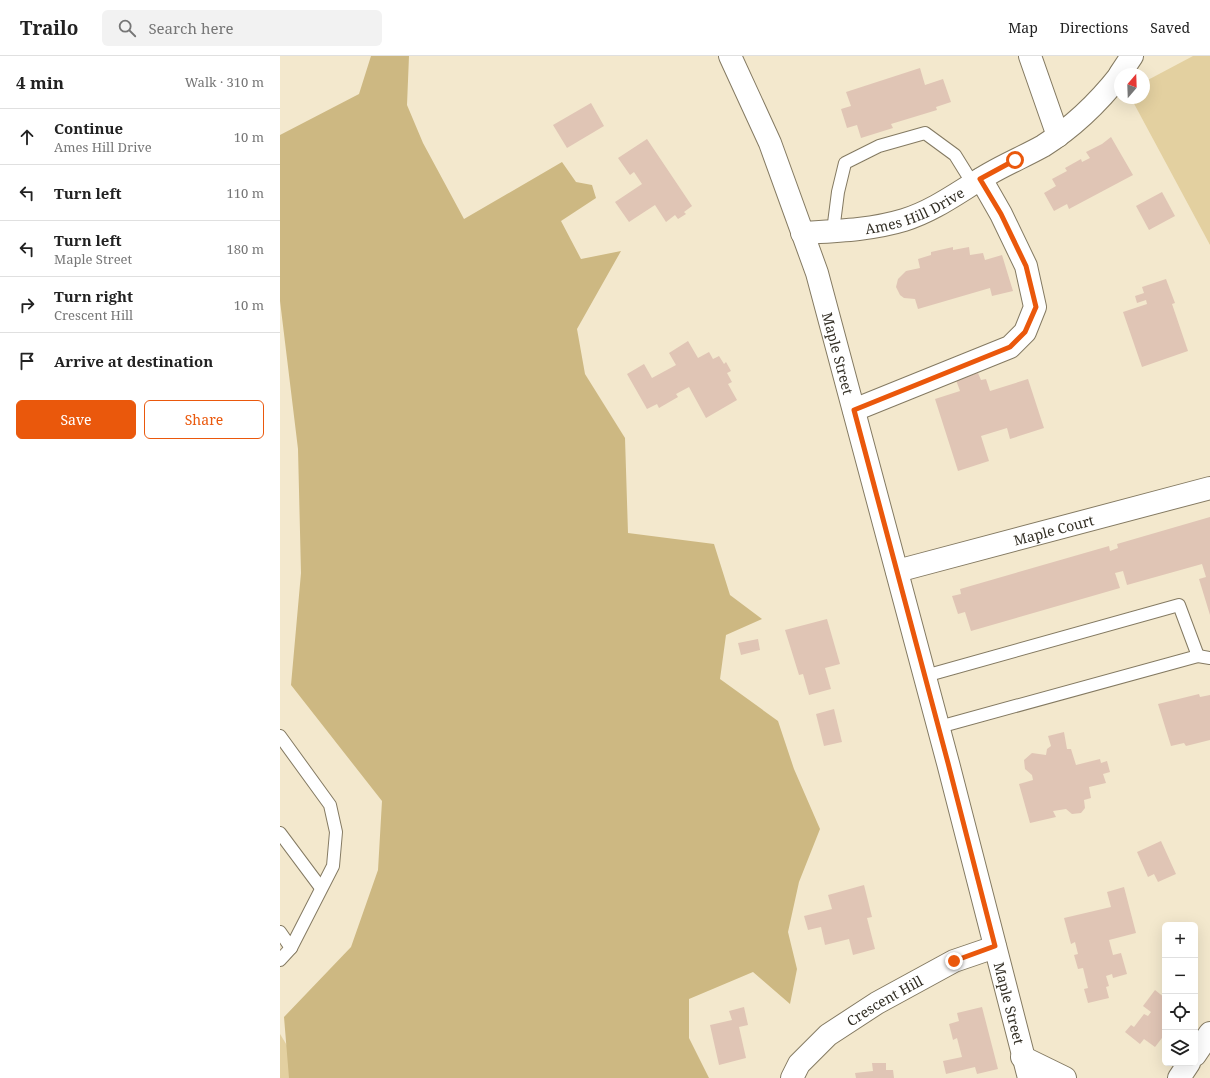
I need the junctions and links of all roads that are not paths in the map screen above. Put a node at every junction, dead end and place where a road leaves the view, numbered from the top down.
1 (730, 56) edge
2 (1030, 56) edge
3 (1132, 56) edge
4 (1124, 68) edge
5 (1114, 81) edge
6 (1058, 136) junction
7 (977, 181) junction
8 (833, 231) junction
9 (802, 233) junction
10 (854, 410) junction
11 (1210, 488) edge
12 (897, 571) junction
13 (1198, 656) junction
14 (1210, 658) edge
15 (925, 676) junction
16 (939, 727) junction
17 (280, 736) edge
18 (280, 833) edge
19 (321, 888) junction
20 (280, 932) edge
21 (995, 946) junction
22 (291, 948) junction
23 (280, 960) edge
24 (1210, 1033) edge
25 (1198, 1051) edge
26 (1022, 1057) junction
27 (1187, 1066) edge
28 (792, 1078) edge
29 (1029, 1078) edge
30 (1065, 1078) edge
31 (1179, 1078) edge

1 - 9 street, Maple Street
2 - 6 street
3 - 4 street, Ames Hill Drive
5 - 6 street, Ames Hill Drive
6 - 7 street, Ames Hill Drive
7 - 8 street, Ames Hill Drive
7 - 8 lane
7 - 10 street
8 - 9 street, Ames Hill Drive
9 - 10 street, Maple Street
10 - 12 street, Maple Street
11 - 12 street, Maple Court
12 - 15 street, Maple Street
13 - 14 lane
13 - 15 lane
13 - 16 lane
15 - 16 street, Maple Street
16 - 21 street, Maple Street
17 - 19 lane
18 - 19 lane
19 - 22 lane
20 - 22 lane
21 - 26 street, Maple Street
21 - 28 street, Crescent Hill
22 - 23 lane
24 - 25 street
26 - 29 street, Maple Street
26 - 30 street
27 - 31 street

